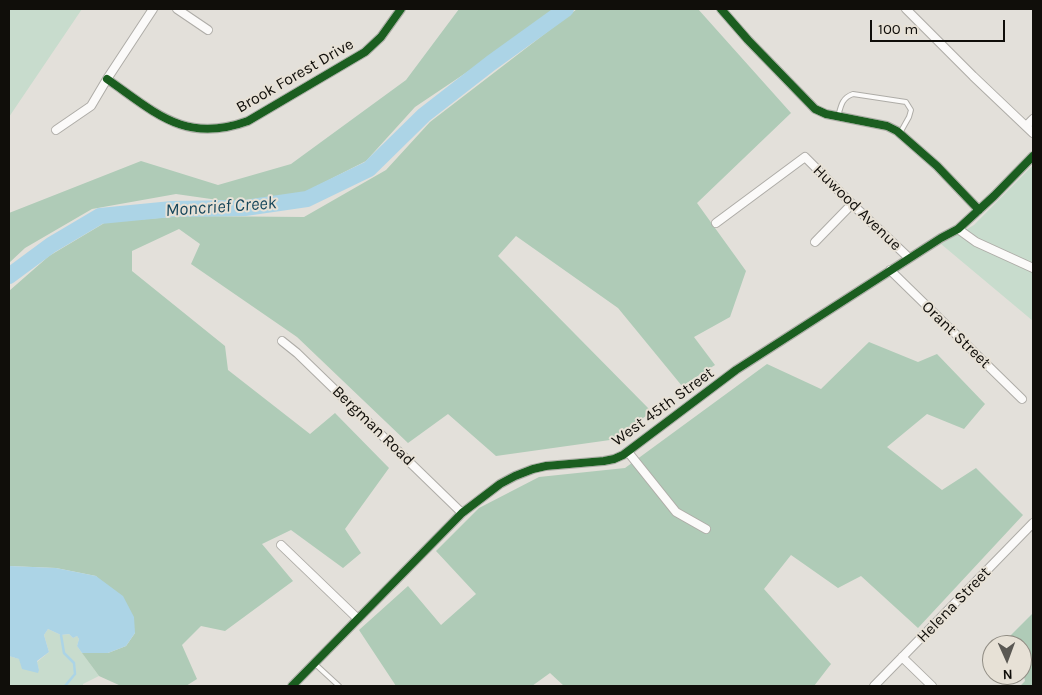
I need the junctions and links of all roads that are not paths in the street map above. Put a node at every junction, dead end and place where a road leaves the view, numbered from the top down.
1 (153, 9) edge
2 (177, 9) edge
3 (401, 9) edge
4 (720, 9) edge
5 (906, 9) edge
6 (208, 30) dead end
7 (107, 79) junction
8 (838, 117) junction
9 (1033, 119) edge
10 (1026, 126) junction
11 (56, 130) dead end
12 (1033, 133) edge
13 (900, 134) junction
14 (1033, 156) edge
15 (852, 204) junction
16 (979, 210) junction
17 (716, 223) dead end
18 (958, 230) junction
19 (814, 242) dead end
20 (909, 258) junction
21 (1033, 268) edge
22 (890, 270) junction
23 (282, 341) dead end
24 (1022, 399) dead end
25 (628, 452) junction
26 (462, 513) junction
27 (1033, 523) edge
28 (706, 529) dead end
29 (281, 545) dead end
30 (358, 619) junction
31 (902, 657) junction
32 (314, 663) junction
33 (292, 686) edge
34 (339, 686) edge
35 (874, 686) edge
36 (932, 686) edge

1 - 7 street
2 - 6 street
3 - 7 street, Brook Forest Drive
4 - 8 street
5 - 10 street
7 - 11 street
8 - 13 street
8 - 13 lane
9 - 10 street
10 - 12 street
13 - 16 street
14 - 16 street, West 45th Street
15 - 17 street, Huwood Avenue
15 - 19 street
15 - 20 street, Huwood Avenue
16 - 18 street, West 45th Street
18 - 20 street, West 45th Street
18 - 21 street
20 - 22 street, West 45th Street
22 - 24 street, Orant Street
22 - 25 street, West 45th Street
23 - 26 street, Bergman Road
25 - 26 street, West 45th Street
25 - 28 street
26 - 30 street, West 45th Street
27 - 31 street, Helena Street
29 - 30 street
30 - 32 street, West 45th Street
31 - 35 street, Helena Street
31 - 36 street
32 - 33 street, West 45th Street
32 - 34 lane

